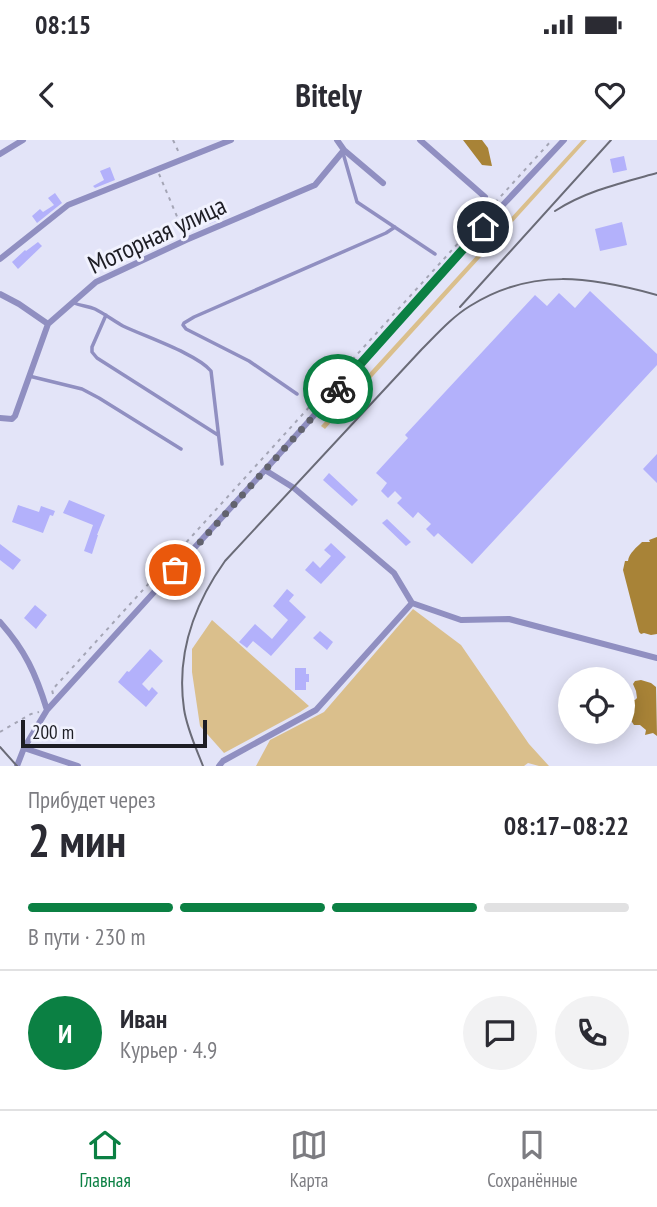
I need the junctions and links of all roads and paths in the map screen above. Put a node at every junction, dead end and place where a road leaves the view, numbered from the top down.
1 (23, 140) edge
2 (173, 140) edge
3 (231, 140) edge
4 (337, 140) edge
5 (420, 140) edge
6 (552, 140) edge
7 (564, 140) edge
8 (343, 152) junction
9 (0, 154) edge
10 (182, 160) junction
11 (158, 169) junction
12 (383, 183) dead end
13 (485, 197) dead end
14 (395, 227) junction
15 (186, 240) junction
16 (435, 254) dead end
17 (0, 259) edge
18 (0, 294) edge
19 (72, 302) junction
20 (106, 315) junction
21 (48, 324) junction
22 (29, 376) junction
23 (297, 394) dead end
24 (0, 418) edge
25 (219, 435) junction
26 (181, 449) dead end
27 (222, 464) dead end
28 (265, 470) junction
29 (412, 603) junction
30 (0, 622) edge
31 (657, 659) edge
32 (53, 695) dead end
33 (47, 710) junction
34 (0, 732) edge
35 (24, 748) junction
36 (17, 766) edge
37 (78, 766) edge
38 (219, 766) edge

1 - 9 street
2 - 10 path
3 - 10 street
4 - 8 street
5 - 13 street
6 - 32 path
7 - 28 street
8 - 12 street
8 - 14 lane
8 - 15 street, Моторная улица
10 - 11 street
11 - 15 path
11 - 17 street
14 - 16 lane
14 - 23 lane
15 - 19 street, Моторная улица
18 - 21 street
19 - 20 lane
19 - 21 street, Моторная улица
20 - 25 lane
20 - 25 lane
21 - 22 street, Моторная улица
22 - 24 street, Моторная улица
22 - 26 lane
25 - 27 lane
28 - 29 street
28 - 33 street
29 - 31 street
29 - 38 street
30 - 33 street
33 - 34 path
33 - 35 street
35 - 36 street
35 - 37 street

